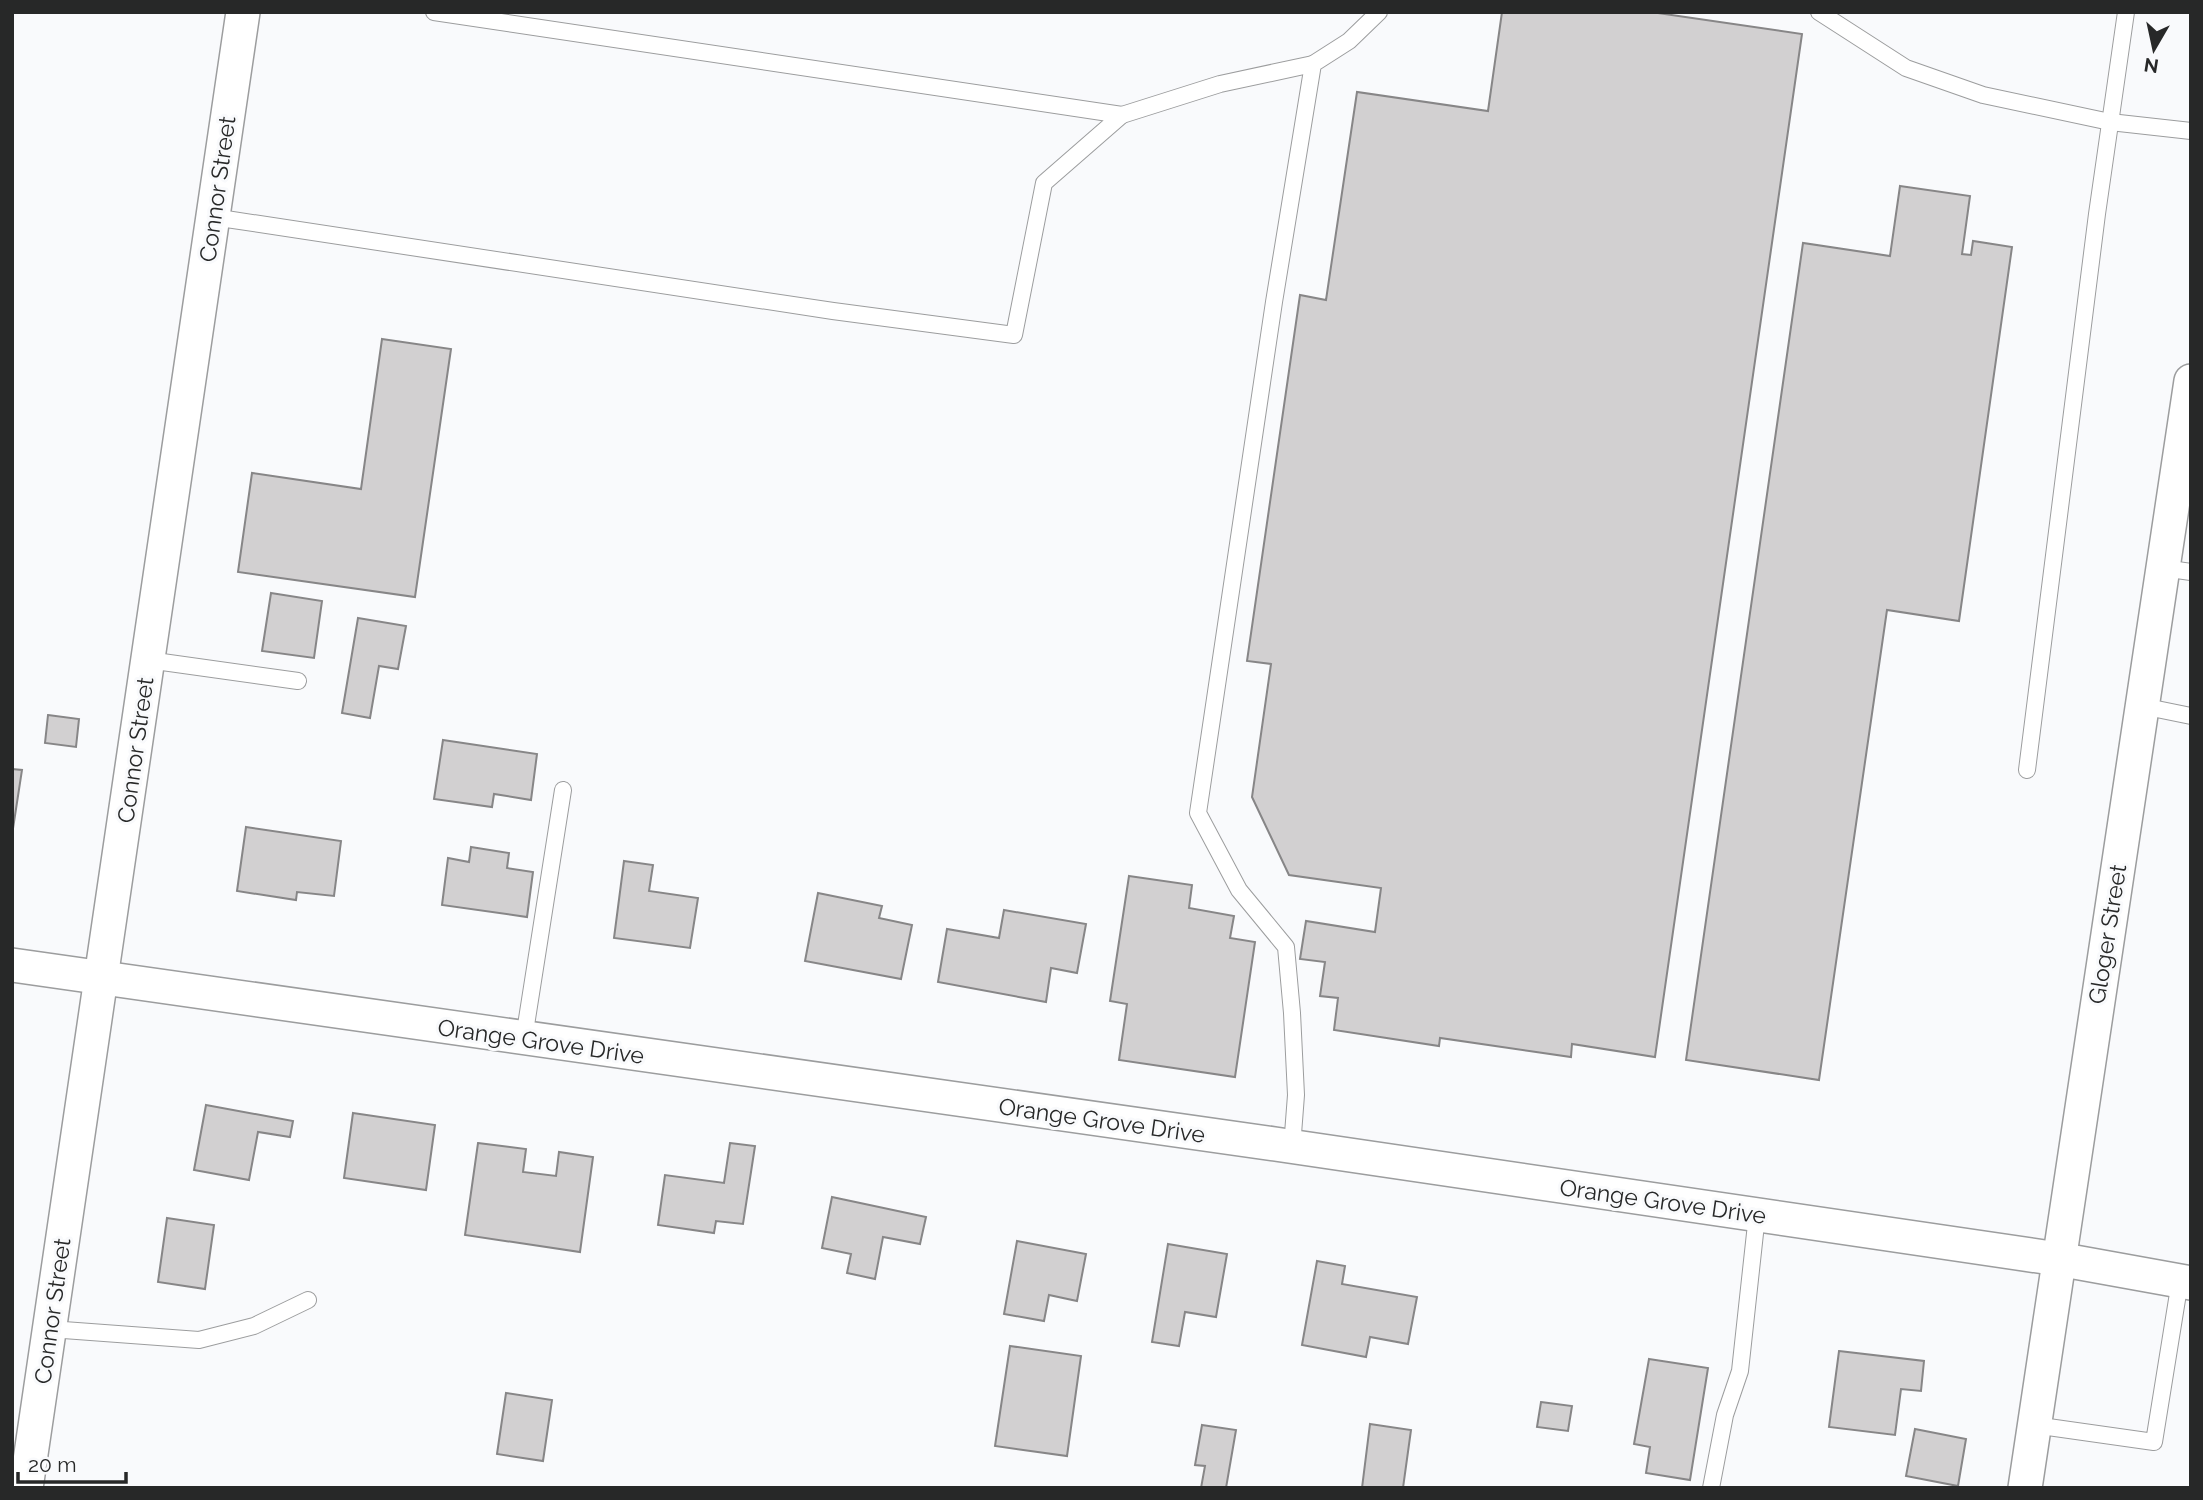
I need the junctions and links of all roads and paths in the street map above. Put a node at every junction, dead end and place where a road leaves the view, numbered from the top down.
1 (243, 12) edge
2 (434, 12) edge
3 (1379, 12) edge
4 (1819, 12) edge
5 (2126, 12) edge
6 (1313, 64) junction
7 (1122, 115) junction
8 (2110, 122) junction
9 (2191, 131) edge
10 (213, 217) junction
11 (2191, 381) edge
12 (2177, 570) edge
13 (148, 660) junction
14 (299, 681) dead end
15 (2142, 706) junction
16 (2191, 716) edge
17 (2027, 770) dead end
18 (563, 790) dead end
19 (12, 965) edge
20 (101, 979) junction
21 (524, 1038) junction
22 (1292, 1147) junction
23 (1758, 1215) junction
24 (2059, 1259) junction
25 (2185, 1282) edge
26 (308, 1300) dead end
27 (50, 1329) junction
28 (2034, 1425) junction
29 (26, 1488) edge
30 (1711, 1488) edge
31 (2025, 1488) edge

1 - 10 street, Connor Street
2 - 7 lane
3 - 6 lane
4 - 8 lane
5 - 8 lane
6 - 7 lane
6 - 22 lane
7 - 10 lane
8 - 9 lane
8 - 17 lane
10 - 13 street, Connor Street
11 - 12 street, Gloger Street
12 - 15 street, Gloger Street
13 - 14 lane
13 - 20 street, Connor Street
15 - 16 lane
15 - 24 street, Gloger Street
18 - 21 lane
19 - 20 street, Orange Grove Drive
20 - 21 street, Orange Grove Drive
20 - 27 street, Connor Street
21 - 22 street, Orange Grove Drive
22 - 23 street, Orange Grove Drive
23 - 24 street, Orange Grove Drive
23 - 30 lane
24 - 25 street, Orange Grove Drive
24 - 28 street, Gloger Street
25 - 28 lane
26 - 27 lane
27 - 29 street, Connor Street
28 - 31 street, Gloger Street

